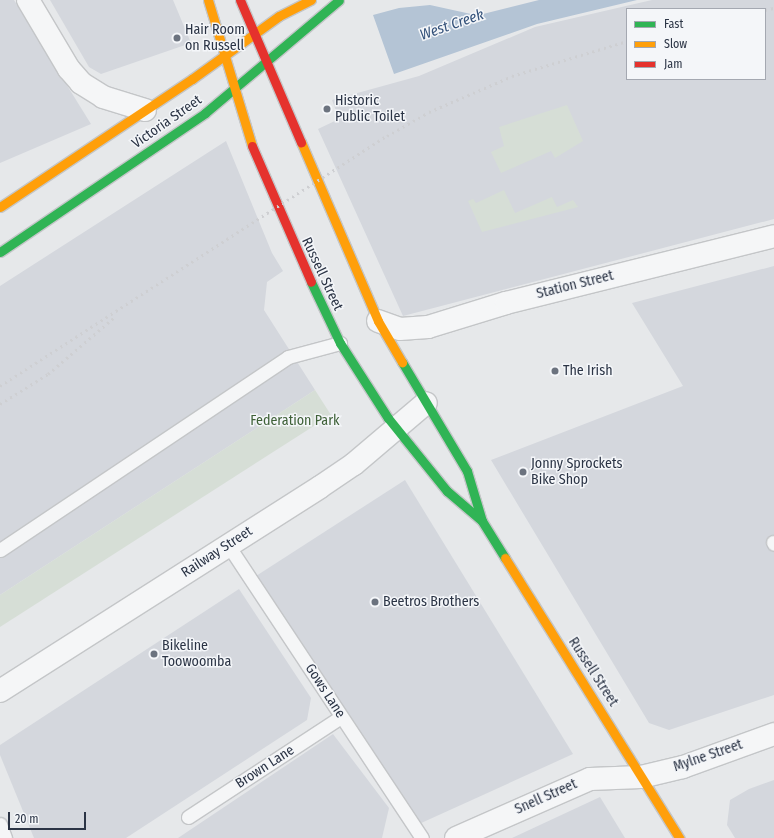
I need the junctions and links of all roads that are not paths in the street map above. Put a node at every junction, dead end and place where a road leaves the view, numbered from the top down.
1 (28, 0) edge
2 (208, 0) edge
3 (240, 0) edge
4 (311, 0) edge
5 (339, 0) edge
6 (254, 33) junction
7 (222, 58) junction
8 (266, 60) junction
9 (232, 91) junction
10 (145, 110) junction
11 (0, 207) edge
12 (774, 236) edge
13 (0, 252) edge
14 (378, 321) junction
15 (340, 343) junction
16 (426, 403) junction
17 (397, 429) junction
18 (482, 521) junction
19 (228, 545) junction
20 (0, 550) edge
21 (0, 692) edge
22 (341, 717) junction
23 (774, 734) edge
24 (641, 777) junction
25 (188, 817) dead end
26 (0, 824) edge
27 (6, 838) edge
28 (422, 838) edge
29 (456, 838) edge
30 (679, 838) edge

1 - 10 street
2 - 7 main road, Russell Street
3 - 6 main road, Russell Street
4 - 6 main road, Victoria Street
5 - 8 main road, Victoria Street
6 - 7 main road, Victoria Street
6 - 8 main road, Russell Street
7 - 9 main road, Russell Street
7 - 10 main road, Victoria Street
8 - 9 main road, Victoria Street
8 - 14 main road, Russell Street
9 - 13 main road, Victoria Street
9 - 15 main road, Russell Street
10 - 11 main road, Victoria Street
12 - 14 street, Station Street
14 - 16 main road, Russell Street
15 - 17 main road, Russell Street
15 - 20 lane
16 - 17 street, Railway Street
16 - 18 main road, Russell Street
17 - 18 main road, Russell Street
17 - 19 street, Railway Street
18 - 24 main road, Russell Street
19 - 21 street, Railway Street
19 - 22 lane, Gows Lane
22 - 25 lane, Brown Lane
22 - 28 lane, Gows Lane
23 - 24 street, Mylne Street
24 - 29 street, Snell Street
24 - 30 main road, Russell Street
26 - 27 lane

